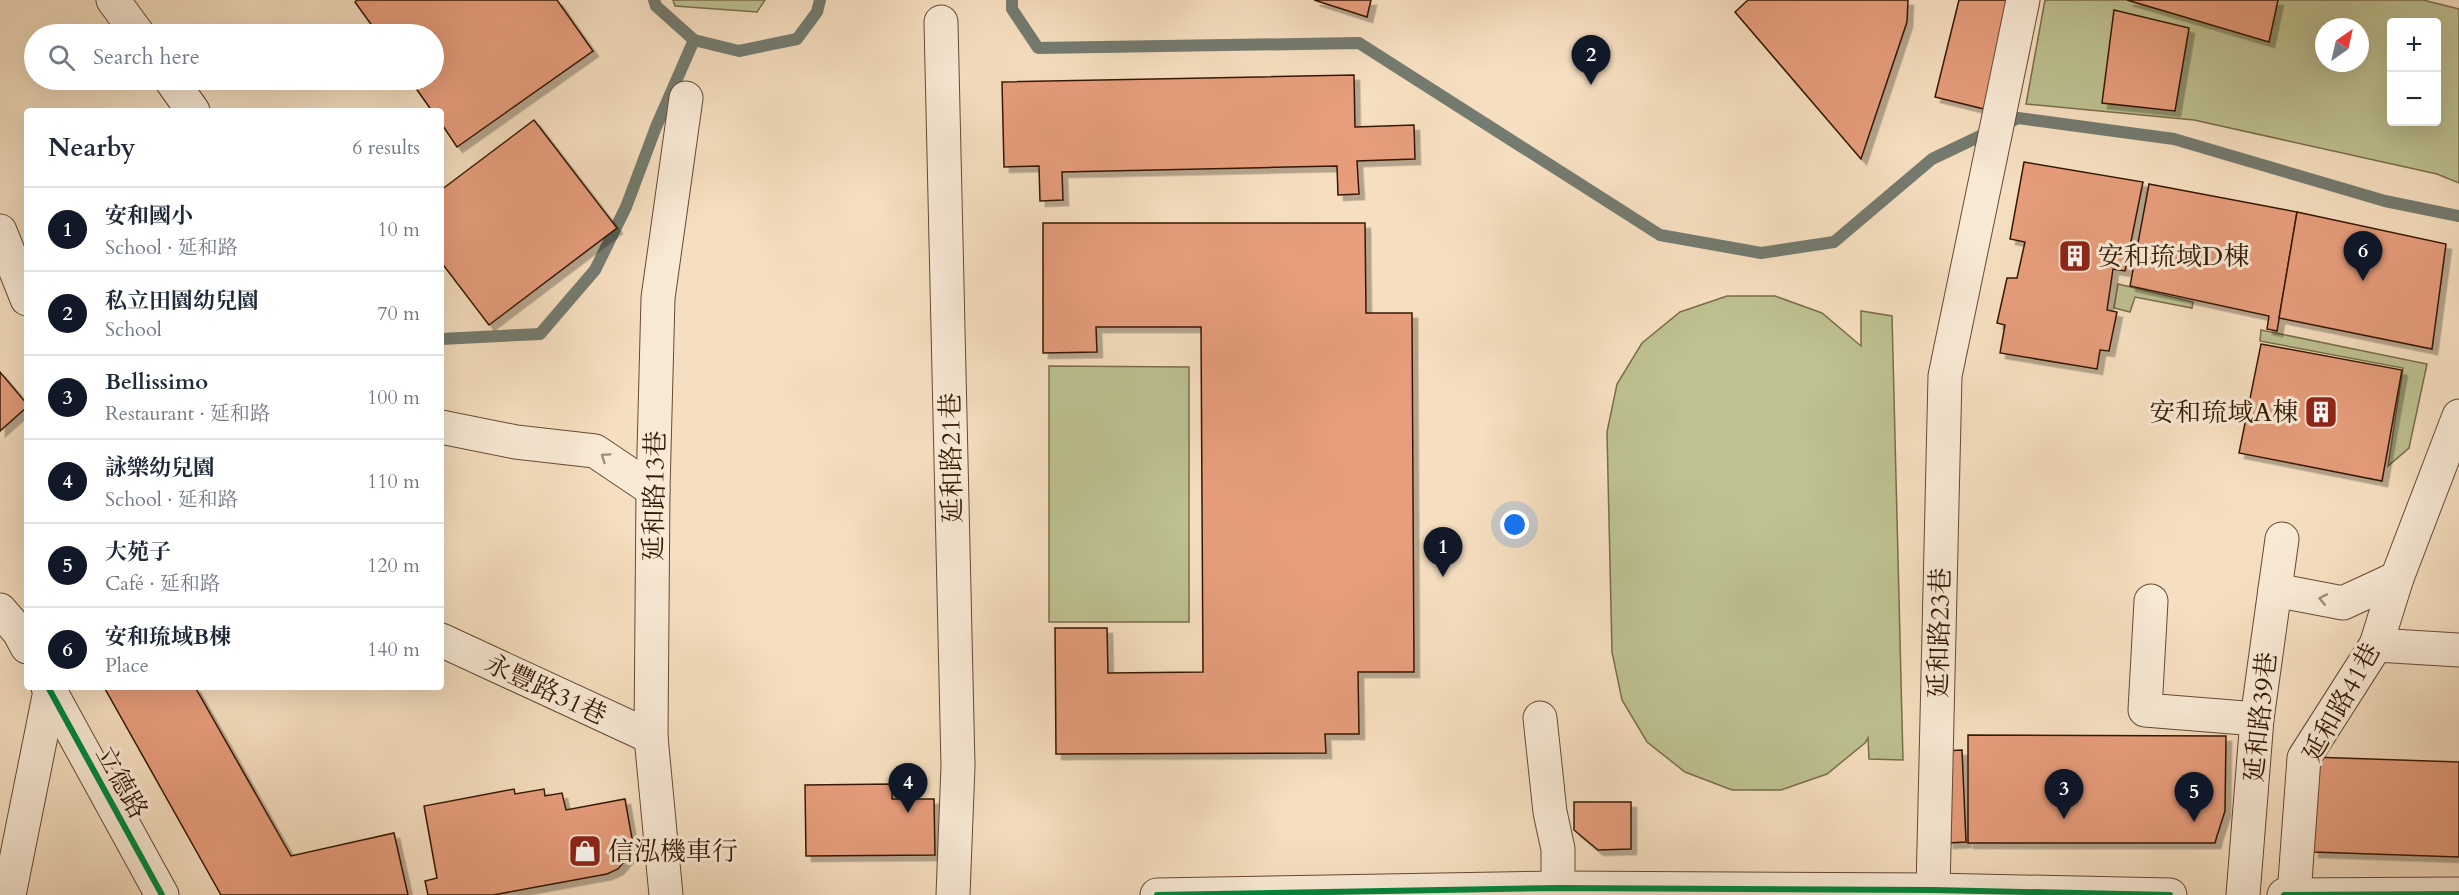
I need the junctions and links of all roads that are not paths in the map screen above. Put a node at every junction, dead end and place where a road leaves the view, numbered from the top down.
1 (113, 0) edge
2 (2023, 0) edge
3 (941, 22) dead end
4 (131, 24) edge
5 (178, 90) edge
6 (686, 98) dead end
7 (191, 108) edge
8 (0, 231) edge
9 (24, 291) edge
10 (2459, 416) edge
11 (444, 428) edge
12 (2452, 451) edge
13 (653, 490) junction
14 (2282, 539) dead end
15 (2397, 578) junction
16 (2275, 590) junction
17 (2151, 601) dead end
18 (444, 641) edge
19 (2376, 645) junction
20 (2459, 650) edge
21 (49, 690) edge
22 (50, 690) edge
23 (1540, 718) dead end
24 (2258, 719) junction
25 (651, 737) junction
26 (1558, 888) junction
27 (1933, 890) junction
28 (1499, 893) edge
29 (2000, 894) edge
30 (2459, 894) edge
31 (9, 895) edge
32 (162, 895) edge
33 (666, 895) edge
34 (953, 895) edge
35 (1157, 895) edge
36 (2170, 895) edge
37 (2243, 895) edge
38 (2284, 895) edge
39 (2294, 895) edge

1 - 4 street
2 - 27 street, 延和路23巷
3 - 34 street, 延和路21巷
5 - 7 street
6 - 13 street, 延和路13巷
8 - 9 street
10 - 12 street, 延和路41巷
13 -> 11 street
12 - 15 street, 延和路41巷
13 - 25 street, 延和路13巷
14 - 16 street, 延和路39巷
15 -> 16 street
15 - 19 street, 延和路41巷
16 - 24 street, 延和路39巷
17 - 24 street
18 - 25 street, 永豐路31巷
19 - 20 street
19 - 39 street, 延和路41巷
21 - 31 street
22 - 32 street, 立德路
23 - 26 street
24 - 37 street, 延和路39巷
25 - 33 street, 延和路13巷
26 - 27 street
26 - 28 street
27 - 29 street
28 - 35 street
29 - 36 street
30 - 39 street
38 - 39 street

